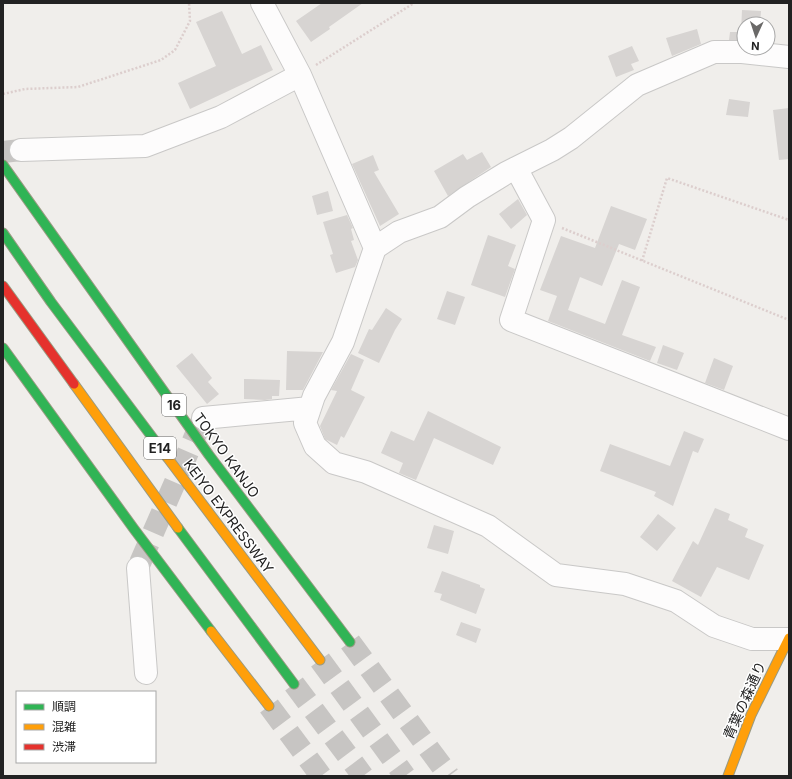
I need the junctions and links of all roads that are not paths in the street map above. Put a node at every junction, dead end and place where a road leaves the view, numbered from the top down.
1 (262, 3) edge
2 (789, 57) edge
3 (300, 75) junction
4 (20, 150) tunnel mouth
5 (3, 165) edge
6 (516, 168) junction
7 (3, 234) edge
8 (375, 248) junction
9 (3, 286) edge
10 (3, 348) edge
11 (310, 408) junction
12 (203, 418) dead end
13 (789, 429) edge
14 (138, 568) tunnel mouth
15 (789, 638) edge
16 (350, 642) tunnel mouth
17 (320, 660) tunnel mouth
18 (146, 673) dead end
19 (294, 684) tunnel mouth
20 (269, 706) tunnel mouth
21 (728, 776) edge

1 - 3 street
2 - 6 street
3 - 4 street
3 - 8 street
5 - 16 main road, TOKYO KANJO / 16
6 - 8 street
6 - 13 street
7 - 17 main road, KEIYO EXPRESSWAY / E14
8 - 11 street
9 - 19 main road, E14
10 - 20 main road
11 - 12 street
11 - 15 street
14 - 18 street
15 - 21 main road, 青葉の森通り

